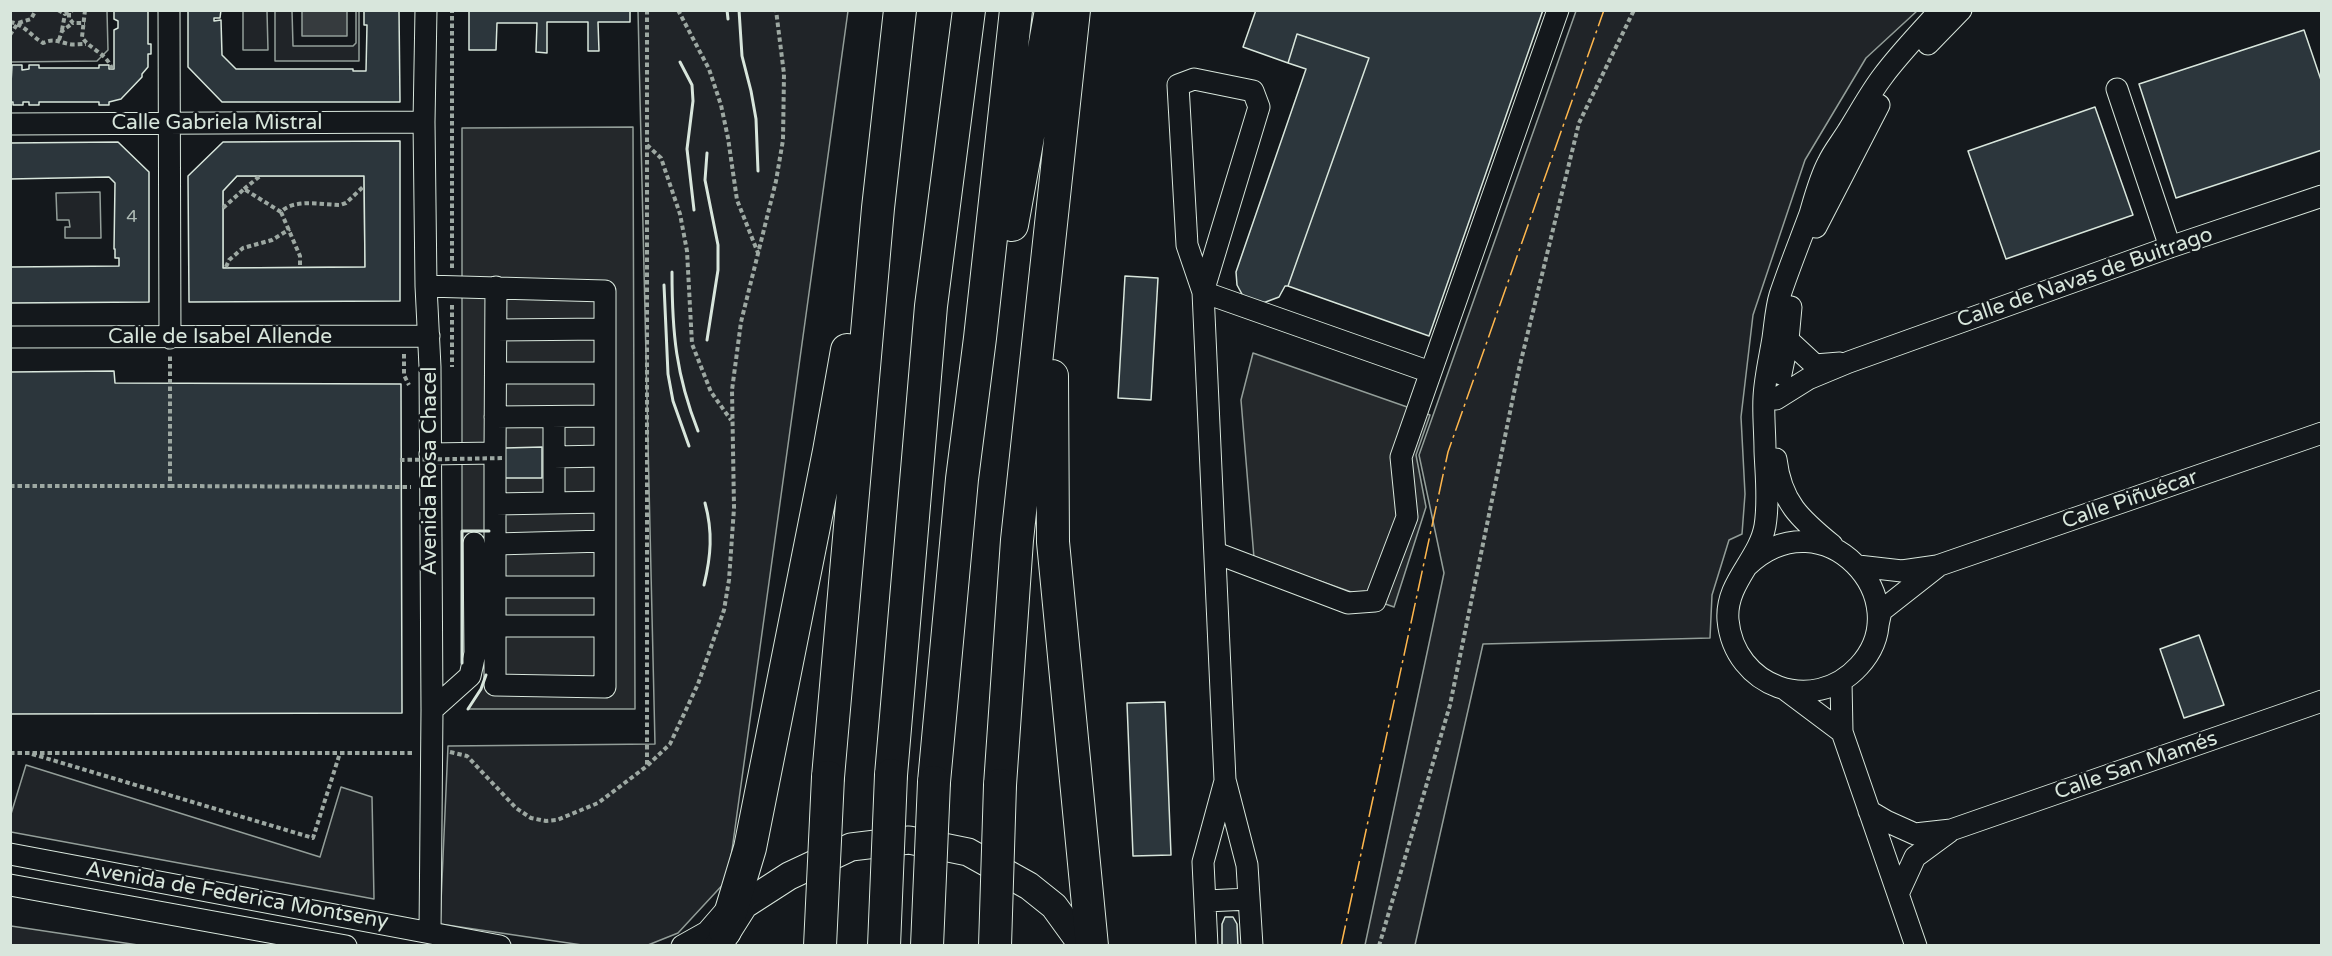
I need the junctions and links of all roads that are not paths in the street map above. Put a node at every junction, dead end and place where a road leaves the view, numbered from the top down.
1 (169, 10) edge
2 (426, 10) edge
3 (900, 10) edge
4 (969, 10) edge
5 (1016, 10) edge
6 (1051, 10) edge
7 (1074, 10) edge
8 (1558, 10) edge
9 (1940, 10) edge
10 (1961, 10) edge
11 (2117, 89) dead end
12 (424, 122) junction
13 (10, 124) edge
14 (170, 124) junction
15 (2322, 196) edge
16 (878, 208) junction
17 (1051, 225) junction
18 (2170, 247) junction
19 (426, 286) junction
20 (496, 288) junction
21 (1203, 292) junction
22 (605, 329) junction
23 (496, 330) junction
24 (429, 336) junction
25 (10, 337) edge
26 (170, 338) junction
27 (980, 338) junction
28 (1788, 340) junction
29 (1849, 362) junction
30 (1430, 372) junction
31 (496, 373) junction
32 (605, 373) junction
33 (1776, 399) junction
34 (605, 416) junction
35 (495, 417) junction
36 (554, 417) junction
37 (2322, 433) edge
38 (430, 454) junction
39 (500, 455) junction
40 (605, 456) junction
41 (554, 457) junction
42 (605, 502) junction
43 (554, 503) junction
44 (496, 504) junction
45 (605, 541) junction
46 (474, 543) dead end
47 (496, 544) junction
48 (1839, 551) junction
49 (1216, 553) junction
50 (1748, 565) junction
51 (1858, 566) junction
52 (1937, 566) junction
53 (496, 586) junction
54 (605, 586) junction
55 (496, 626) junction
56 (605, 626) junction
57 (1877, 627) junction
58 (1841, 681) junction
59 (1786, 690) junction
60 (2322, 701) edge
61 (432, 710) junction
62 (1842, 732) junction
63 (1225, 780) junction
64 (1869, 812) junction
65 (1951, 830) junction
66 (10, 854) edge
67 (10, 885) edge
68 (1898, 894) junction
69 (1249, 899) junction
70 (1206, 901) junction
71 (726, 926) edge
72 (430, 932) junction
73 (346, 945) edge
74 (500, 945) edge
75 (682, 945) edge
76 (820, 945) edge
77 (884, 945) edge
78 (927, 945) edge
79 (995, 945) edge
80 (1083, 945) edge
81 (1092, 945) edge
82 (1207, 945) edge
83 (1252, 945) edge
84 (1916, 945) edge

1 - 14 street
2 - 12 street, Avenida Rosa Chacel
3 - 16 highway
4 - 77 highway, bridge
5 - 27 highway
6 - 27 highway
7 - 17 highway
8 - 30 street
9 - 50 street
10 - 28 street
11 - 18 street
12 - 14 street, Calle Gabriela Mistral
12 - 19 street, Avenida Rosa Chacel
13 - 14 street, Calle Gabriela Mistral
14 - 26 street
15 - 18 street, Calle de Navas de Buitrago
16 - 71 highway
16 - 76 highway, bridge
17 - 79 highway, bridge
17 - 81 highway
18 - 29 street, Calle de Navas de Buitrago
19 - 20 street
19 - 24 street, Avenida Rosa Chacel
20 - 22 street
20 - 23 street
21 - 21 street
21 - 30 street
21 - 49 street
22 - 23 street
22 - 32 street
23 - 31 street
24 - 26 street, Calle de Isabel Allende
24 - 38 street, Avenida Rosa Chacel
25 - 26 street, Calle de Isabel Allende
27 - 78 highway, bridge
28 - 29 street, Calle de Navas de Buitrago
28 - 33 street
29 - 33 street, Calle de Navas de Buitrago
30 - 49 street
31 - 32 street
31 - 35 street
32 - 34 street
33 - 48 street
34 - 36 street
34 - 40 street
35 - 36 street
35 - 39 street
36 - 41 street
37 - 52 street, Calle Piñuécar
38 - 39 street
38 - 61 street, Avenida Rosa Chacel
39 - 44 street
40 - 41 street
40 - 42 street
41 - 43 street
42 - 43 street
42 - 45 street
43 - 44 street
44 - 47 street
45 - 47 street
45 - 54 street
46 - 61 street
47 - 53 street
48 - 50 street
48 - 51 street
49 - 63 street
50 - 59 street
51 - 52 street, Calle Piñuécar
51 - 57 street
52 - 57 street, Calle Piñuécar
53 - 54 street
53 - 55 street
54 - 56 street
55 - 56 street
55 - 56 street
57 - 58 street
58 - 59 street
58 - 62 street
59 - 62 street
60 - 65 street, Calle San Mamés
61 - 72 street, Avenida Rosa Chacel
62 - 64 street
63 - 69 street
63 - 70 street
64 - 65 street, Calle San Mamés
64 - 68 street
65 - 68 street, Calle San Mamés
66 - 72 street, Avenida de Federica Montseny
67 - 73 street, Avenida de Federica Montseny
68 - 84 street
69 - 70 street
69 - 83 street
70 - 82 street
71 - 75 street
71 - 80 main road
72 - 74 street, Avenida de Federica Montseny

